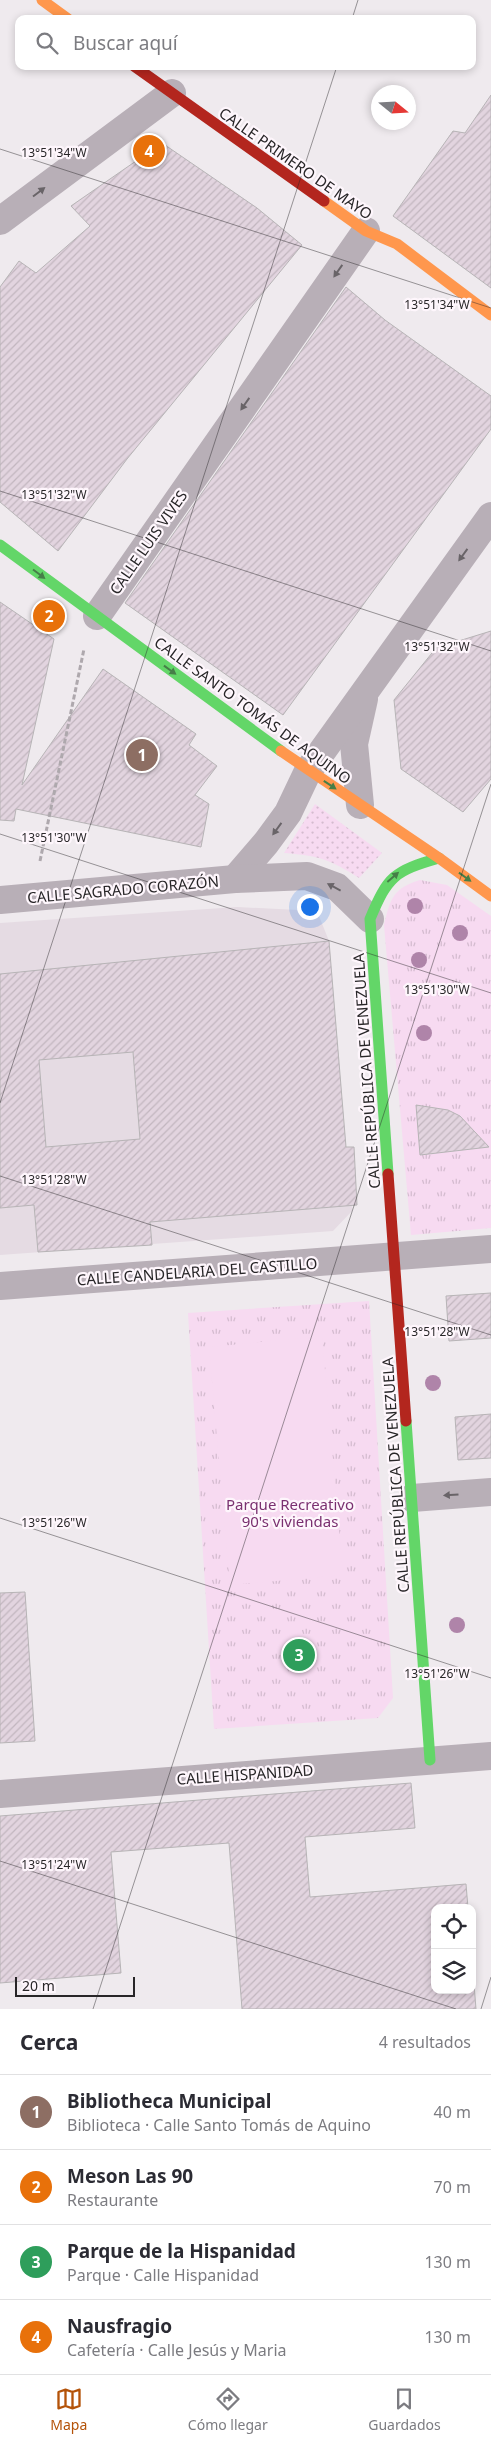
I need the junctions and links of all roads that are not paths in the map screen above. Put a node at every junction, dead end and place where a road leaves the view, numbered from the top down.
1 (42, 0) edge
2 (63, 15) edge
3 (140, 70) edge
4 (172, 93) junction
5 (0, 221) edge
6 (366, 231) junction
7 (491, 315) edge
8 (491, 516) edge
9 (0, 545) edge
10 (97, 616) junction
11 (367, 688) junction
12 (308, 770) junction
13 (360, 805) junction
14 (439, 858) junction
15 (235, 879) junction
16 (491, 896) edge
17 (0, 900) edge
18 (370, 919) junction
19 (491, 1249) edge
20 (394, 1256) junction
21 (0, 1286) edge
22 (491, 1492) edge
23 (412, 1498) junction
24 (491, 1756) edge
25 (430, 1760) junction
26 (0, 1794) edge

1 - 2 street
3 - 4 street, CALLE PRIMERO DE MAYO
5 -> 4 street
4 - 6 street, CALLE PRIMERO DE MAYO
6 - 7 street, CALLE PRIMERO DE MAYO
6 -> 10 street, CALLE LUIS VIVES
8 -> 11 street, CALLE SAGRADO CORAZÓN
9 -> 10 street, CALLE SANTO TOMÁS DE AQUINO
10 -> 12 street, CALLE SANTO TOMÁS DE AQUINO
11 - 12 street, CALLE SAGRADO CORAZÓN
11 - 13 street
12 -> 13 street, CALLE SANTO TOMÁS DE AQUINO
12 -> 15 street, CALLE SAGRADO CORAZÓN
13 - 14 street, CALLE SANTO TOMÁS DE AQUINO
14 -> 16 street, CALLE SANTO TOMÁS DE AQUINO
18 -> 14 street
15 - 17 street, CALLE SAGRADO CORAZÓN
18 -> 15 street
18 - 20 street, CALLE REPÚBLICA DE VENEZUELA
19 - 20 street, CALLE CANDELARIA DEL CASTILLO
20 - 21 street, CALLE CANDELARIA DEL CASTILLO
20 - 23 street, CALLE REPÚBLICA DE VENEZUELA
22 -> 23 street
23 - 25 street, CALLE REPÚBLICA DE VENEZUELA
24 - 25 street, CALLE HISPANIDAD
25 - 26 street, CALLE HISPANIDAD

